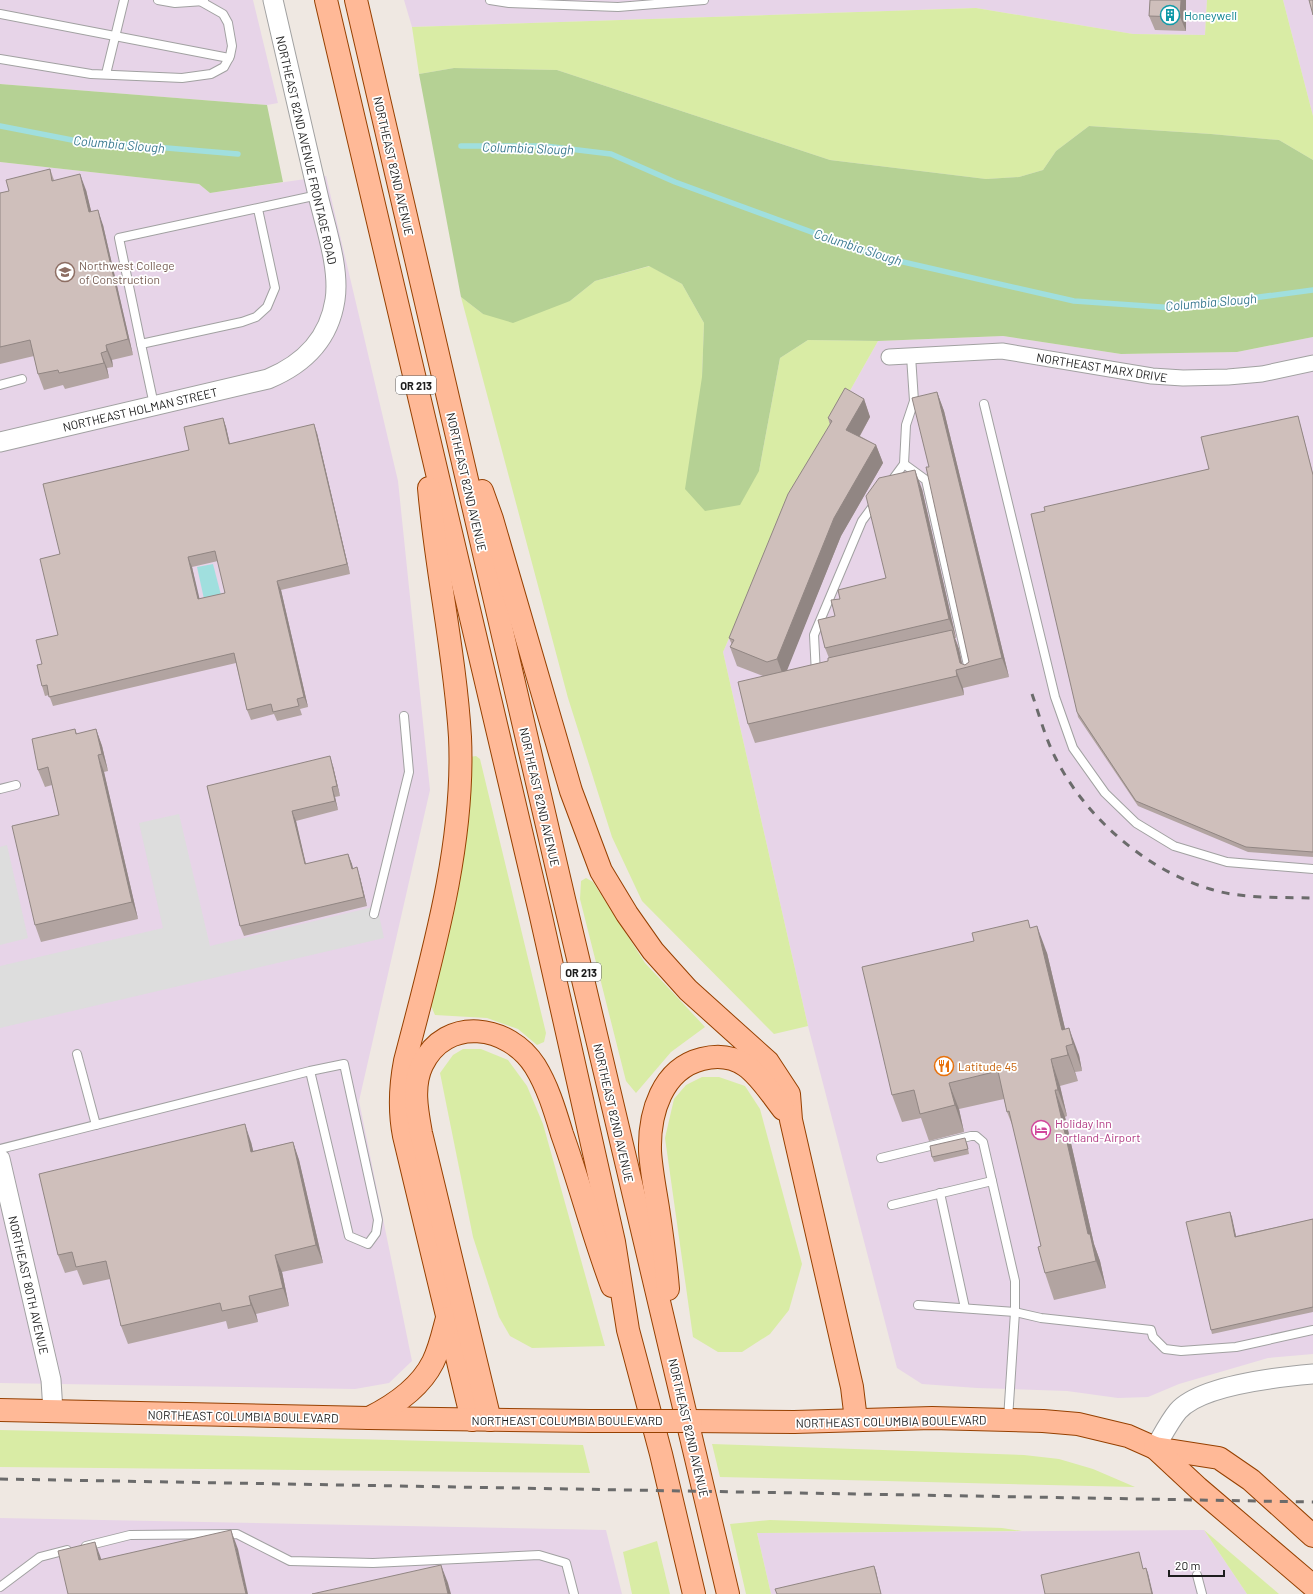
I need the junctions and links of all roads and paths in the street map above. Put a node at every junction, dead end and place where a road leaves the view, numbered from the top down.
1 (124, 0) edge
2 (158, 0) edge
3 (273, 0) edge
4 (326, 0) edge
5 (356, 0) edge
6 (490, 0) edge
7 (704, 0) edge
8 (203, 1) edge
9 (0, 14) edge
10 (115, 37) junction
11 (229, 58) junction
12 (0, 59) edge
13 (106, 74) junction
14 (318, 195) junction
15 (258, 209) junction
16 (141, 344) junction
17 (911, 356) junction
18 (889, 357) dead end
19 (1313, 363) edge
20 (279, 374) joint
21 (22, 378) dead end
22 (0, 385) edge
23 (445, 386) junction
24 (984, 404) dead end
25 (154, 406) junction
26 (423, 417) junction
27 (0, 442) edge
28 (904, 464) junction
29 (816, 676) edge
30 (971, 679) edge
31 (404, 716) dead end
32 (16, 785) dead end
33 (0, 789) edge
34 (1313, 869) edge
35 (374, 914) dead end
36 (77, 1054) dead end
37 (310, 1071) junction
38 (791, 1120) junction
39 (96, 1125) junction
40 (0, 1149) edge
41 (881, 1158) dead end
42 (0, 1159) edge
43 (992, 1181) junction
44 (940, 1193) junction
45 (892, 1205) dead end
46 (918, 1305) dead end
47 (965, 1308) junction
48 (1015, 1312) junction
49 (448, 1317) junction
50 (628, 1330) junction
51 (1313, 1330) edge
52 (672, 1352) junction
53 (1313, 1374) edge
54 (0, 1410) edge
55 (53, 1411) junction
56 (369, 1418) junction
57 (481, 1420) junction
58 (856, 1420) junction
59 (1008, 1420) junction
60 (1155, 1448) junction
61 (1313, 1536) edge
62 (1197, 1575) dead end
63 (1313, 1586) edge
64 (0, 1587) edge
65 (574, 1594) edge
66 (694, 1594) edge
67 (728, 1594) edge
68 (1202, 1594) edge

1 - 10 lane
2 - 8 lane
3 - 14 street, NORTHEAST 82ND AVENUE FRONTAGE ROAD
4 - 26 main road, OR 213
5 - 23 main road, NORTHEAST 82ND AVENUE / OR 213
6 - 7 lane
8 - 11 lane
9 - 10 lane
10 - 11 lane
10 - 13 lane
11 - 13 lane
12 - 13 lane
14 - 15 lane
14 - 20 street, NORTHEAST 82ND AVENUE FRONTAGE ROAD
15 - 16 lane
15 - 16 lane
16 - 25 lane
17 - 18 street, NORTHEAST MARX DRIVE
17 - 19 street, NORTHEAST MARX DRIVE
17 - 28 lane
20 - 25 street, NORTHEAST HOLMAN STREET
21 - 22 lane
23 - 38 main road
23 - 52 main road, NORTHEAST 82ND AVENUE / OR 213
24 - 34 lane
25 - 27 street, NORTHEAST HOLMAN STREET
26 - 49 main road
26 - 50 main road, OR 213
28 - 29 lane
28 - 30 lane
31 - 35 lane
32 - 33 lane
36 - 39 lane
37 - 37 lane
37 - 39 lane
38 - 52 main road
38 - 58 main road
39 - 40 lane
41 - 43 lane
42 - 55 street, NORTHEAST 80TH AVENUE
43 - 44 lane
43 - 48 lane
44 - 45 lane
44 - 47 lane
46 - 47 lane
47 - 48 lane
48 - 51 lane
48 - 59 lane
49 - 56 main road
49 - 57 main road
50 - 57 main road
50 - 66 main road, OR 213
52 - 67 main road, NORTHEAST 82ND AVENUE / OR 213
53 - 60 street
54 - 55 main road, NORTHEAST COLUMBIA BOULEVARD
55 - 56 main road, NORTHEAST COLUMBIA BOULEVARD
56 - 57 main road, NORTHEAST COLUMBIA BOULEVARD
57 - 58 main road, NORTHEAST COLUMBIA BOULEVARD, bridge
58 - 59 main road, NORTHEAST COLUMBIA BOULEVARD
59 - 60 main road, NORTHEAST COLUMBIA BOULEVARD
60 - 61 main road, NORTHEAST COLUMBIA BOULEVARD
60 - 63 main road, NORTHEAST COLUMBIA BOULEVARD
62 - 68 lane
64 - 65 lane

